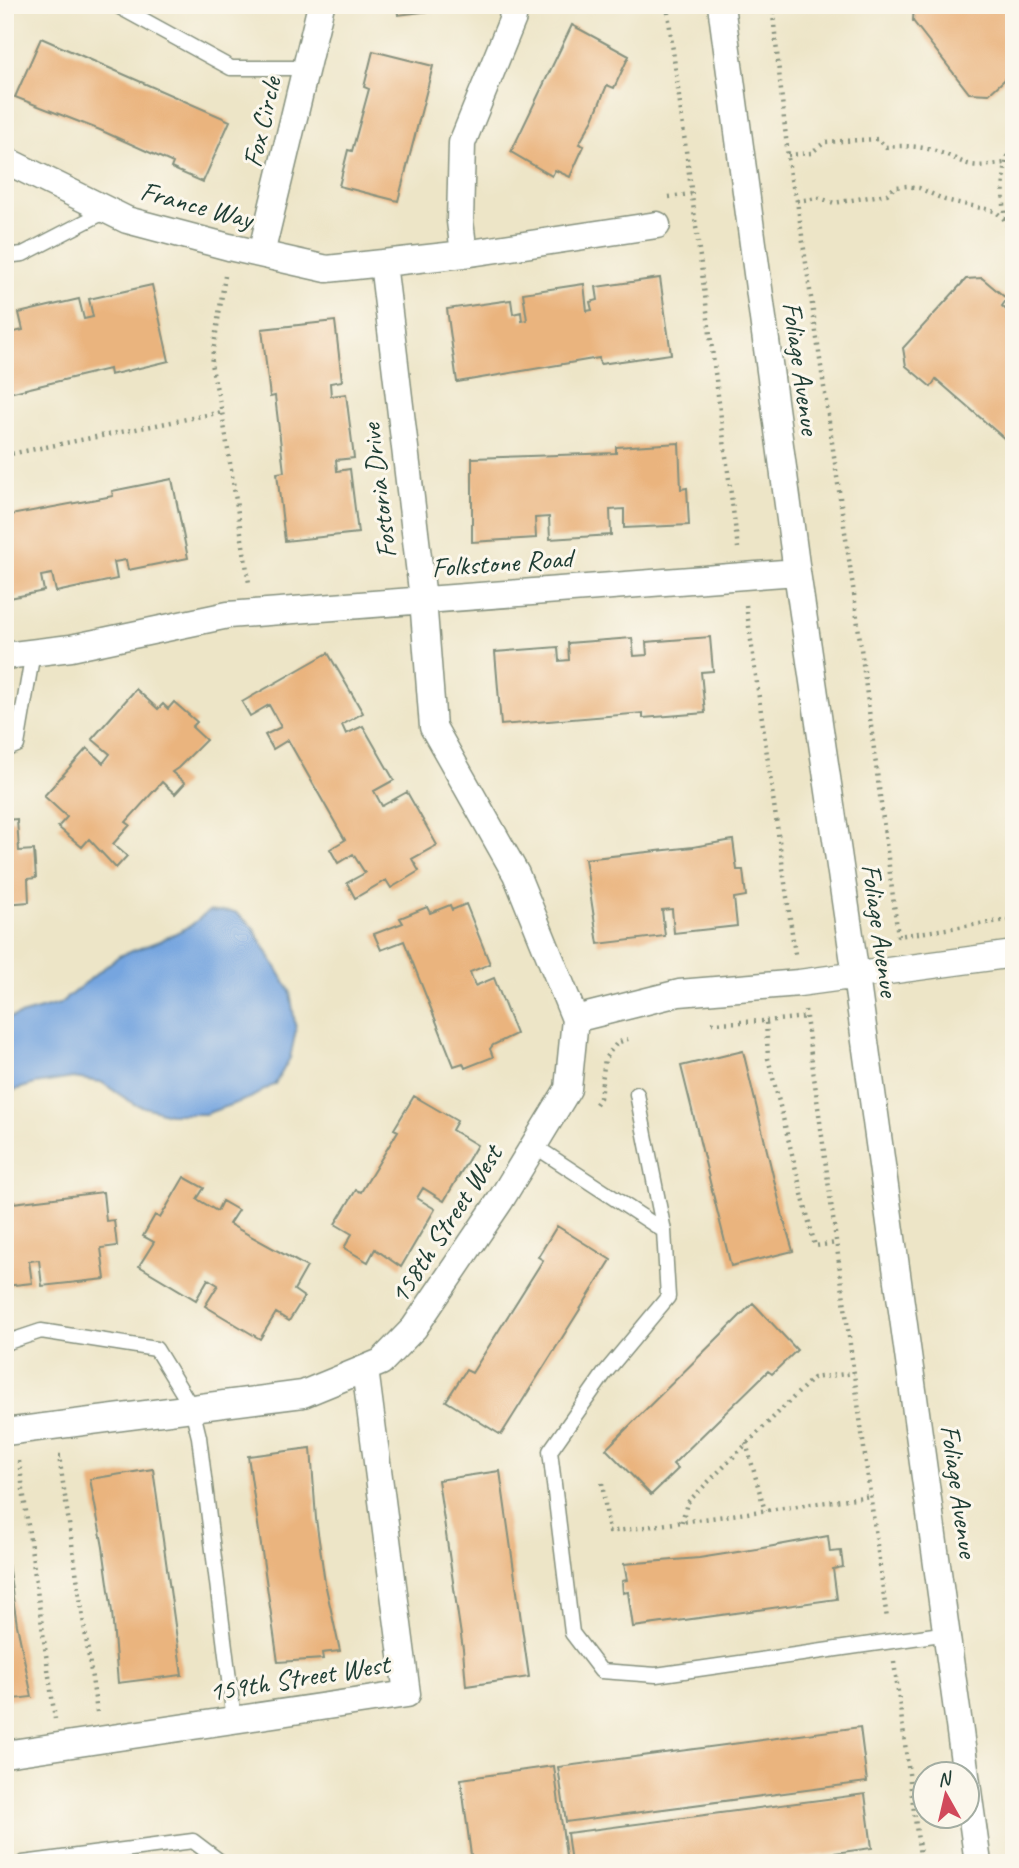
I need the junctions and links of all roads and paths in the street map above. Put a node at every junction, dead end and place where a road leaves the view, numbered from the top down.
1 (116, 5) edge
2 (321, 5) edge
3 (512, 5) edge
4 (667, 5) edge
5 (721, 5) edge
6 (772, 5) edge
7 (306, 68) junction
8 (1014, 135) edge
9 (788, 155) junction
10 (5, 160) edge
11 (1006, 163) junction
12 (797, 201) junction
13 (108, 210) junction
14 (1005, 220) junction
15 (657, 225) dead end
16 (229, 247) junction
17 (1014, 249) edge
18 (261, 254) junction
19 (464, 254) junction
20 (5, 256) edge
21 (383, 263) junction
22 (222, 412) junction
23 (5, 455) edge
24 (797, 572) junction
25 (740, 575) junction
26 (249, 583) dead end
27 (422, 599) junction
28 (33, 652) junction
29 (5, 656) edge
30 (5, 750) edge
31 (1014, 919) edge
32 (1014, 954) edge
33 (856, 976) junction
34 (799, 983) junction
35 (807, 1017) junction
36 (575, 1019) junction
37 (766, 1021) junction
38 (699, 1024) dead end
39 (639, 1036) dead end
40 (637, 1094) dead end
41 (594, 1108) dead end
42 (533, 1145) junction
43 (664, 1231) junction
44 (837, 1243) junction
45 (5, 1343) edge
46 (365, 1369) junction
47 (854, 1373) junction
48 (192, 1408) junction
49 (5, 1432) edge
50 (746, 1443) junction
51 (72, 1454) dead end
52 (19, 1461) dead end
53 (602, 1483) dead end
54 (870, 1496) junction
55 (765, 1510) junction
56 (682, 1522) junction
57 (948, 1633) junction
58 (891, 1641) junction
59 (97, 1713) dead end
60 (55, 1719) dead end
61 (234, 1720) junction
62 (5, 1754) edge
63 (23, 1863) edge
64 (222, 1863) edge
65 (921, 1863) edge
66 (978, 1863) edge

1 - 7 lane
2 - 7 street, Fox Circle
3 - 19 street
4 - 25 path
5 - 24 street, Foliage Avenue
6 - 9 path
7 - 18 street, Fox Circle
8 - 11 path
9 - 11 path
9 - 12 path
10 - 13 street, France Way
11 - 14 path
12 - 14 path
12 - 31 path
13 - 16 street, France Way
13 - 20 lane
14 - 17 path
15 - 19 street
16 - 18 street, France Way
16 - 22 path
18 - 21 street, France Way
19 - 21 street
21 - 27 street, Fostoria Drive
22 - 23 path
22 - 26 path
24 - 25 street, Folkstone Road
24 - 33 street, Foliage Avenue
25 - 27 street, Folkstone Road
25 - 34 path
27 - 28 street, Folkstone Road
27 - 36 street, Fostoria Drive
28 - 29 street, Folkstone Road
28 - 30 lane
32 - 33 street
33 - 34 street
33 - 57 street, Foliage Avenue
34 - 35 path
34 - 36 street
35 - 37 path
35 - 44 path
36 - 42 street, 158th Street West
37 - 38 path
37 - 44 path
39 - 41 path
40 - 43 lane
42 - 43 lane
42 - 46 street, 158th Street West
43 - 58 lane
44 - 47 path
45 - 48 lane
46 - 48 street, 158th Street West
46 - 61 street, 159th Street West
47 - 50 path
47 - 54 path
48 - 49 street, 158th Street West
48 - 61 lane
50 - 55 path
50 - 56 path
51 - 59 path
52 - 60 path
53 - 56 path
54 - 55 path
54 - 58 path
55 - 56 path
57 - 58 lane
57 - 66 street, Foliage Avenue
58 - 65 path
61 - 62 street, 159th Street West
63 - 64 lane

